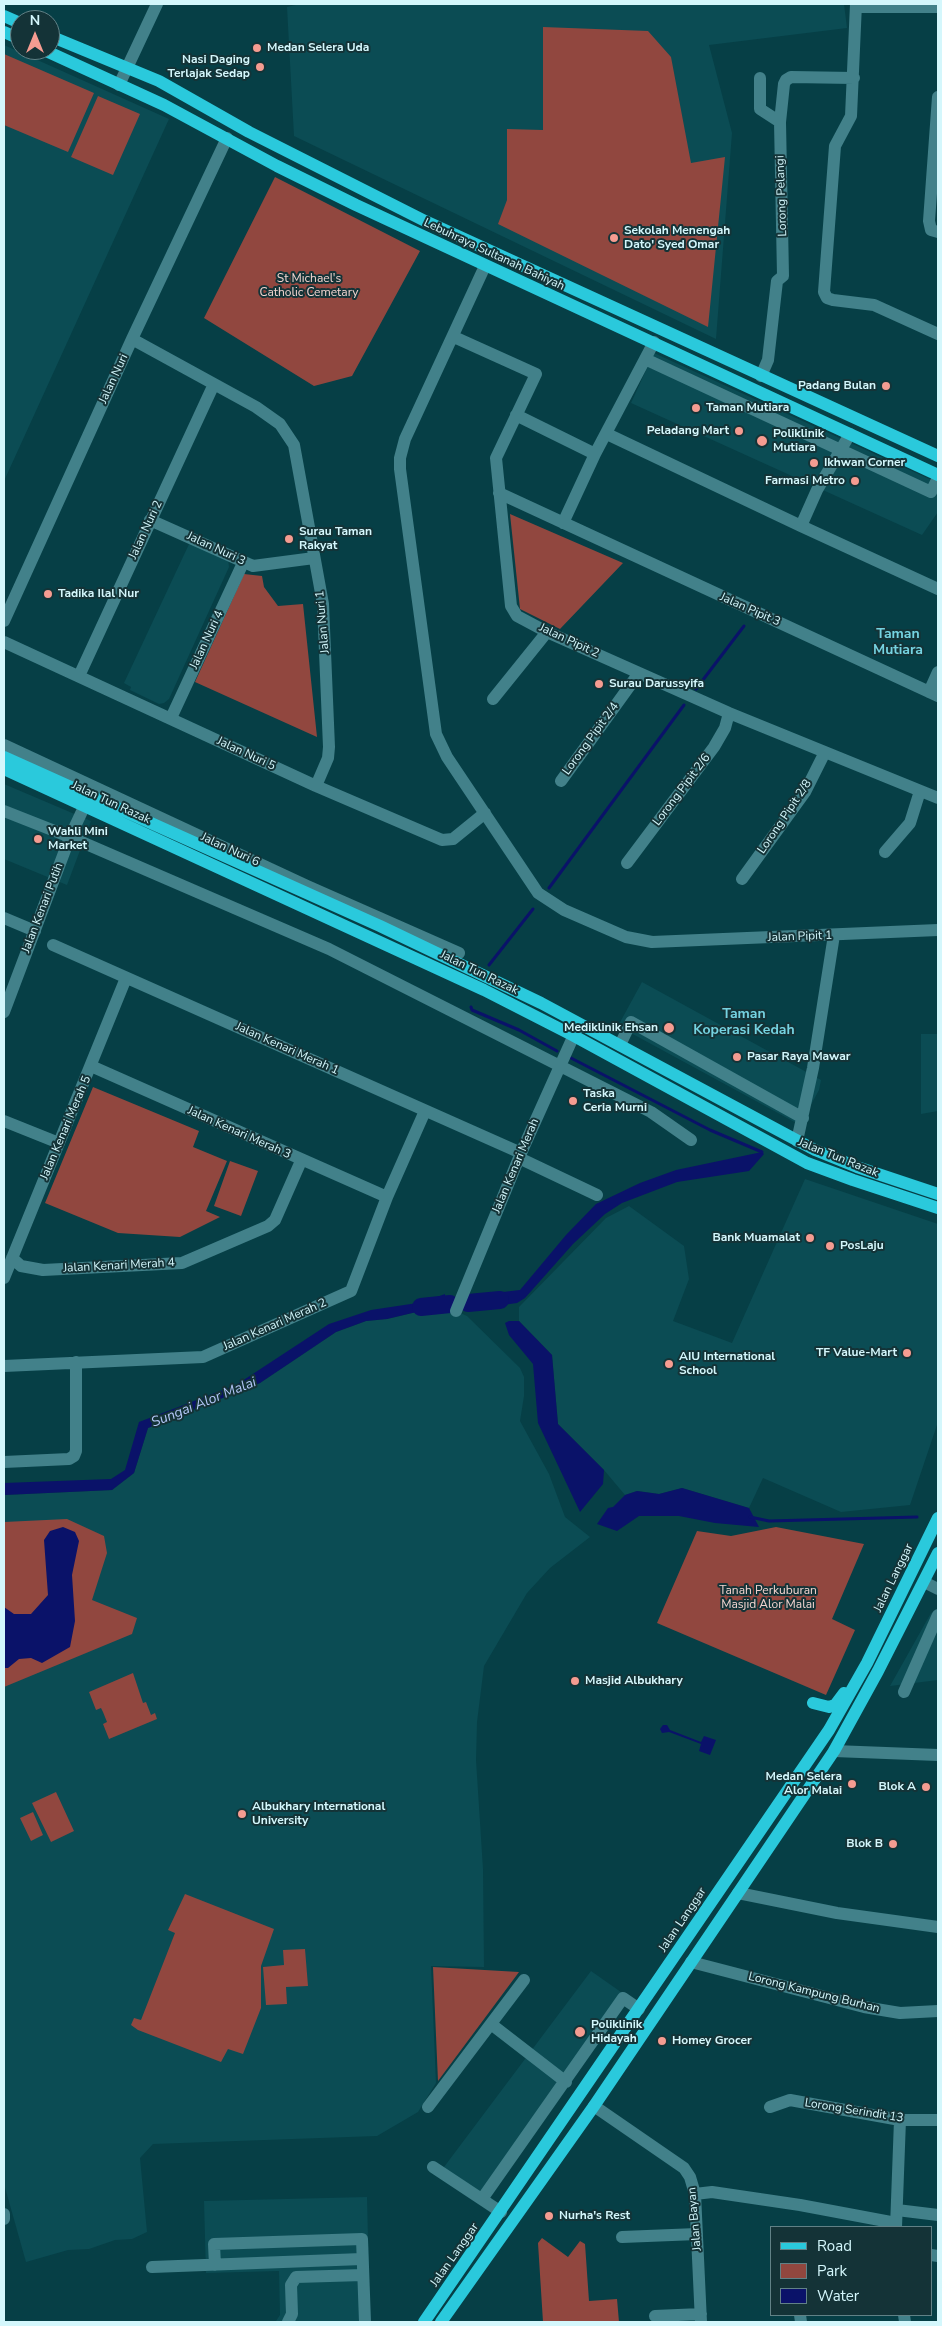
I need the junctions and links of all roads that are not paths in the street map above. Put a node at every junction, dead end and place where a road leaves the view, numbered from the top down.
1 (157, 4) edge
2 (856, 6) edge
3 (938, 8) edge
4 (60, 40) edge
5 (60, 57) edge
6 (128, 68) junction
7 (760, 78) dead end
8 (854, 78) junction
9 (119, 85) junction
10 (938, 97) edge
11 (780, 122) junction
12 (227, 138) junction
13 (938, 232) edge
14 (485, 266) junction
15 (938, 334) edge
16 (454, 337) junction
17 (132, 339) junction
18 (654, 342) junction
19 (645, 359) junction
20 (761, 376) junction
21 (214, 384) junction
22 (516, 415) junction
23 (607, 434) junction
24 (850, 434) junction
25 (839, 450) junction
26 (595, 454) junction
27 (938, 456) edge
28 (938, 476) edge
29 (499, 493) junction
30 (150, 520) junction
31 (563, 522) junction
32 (801, 526) junction
33 (314, 558) junction
34 (243, 563) junction
35 (938, 589) edge
36 (4, 621) edge
37 (547, 632) junction
38 (4, 642) edge
39 (938, 672) edge
40 (638, 673) junction
41 (79, 676) junction
42 (934, 694) edge
43 (493, 700) dead end
44 (729, 713) junction
45 (171, 718) junction
46 (4, 745) edge
47 (825, 752) junction
48 (4, 757) edge
49 (4, 769) edge
50 (561, 781) dead end
51 (316, 786) junction
52 (920, 791) junction
53 (938, 798) edge
54 (85, 805) junction
55 (4, 811) edge
56 (485, 813) junction
57 (70, 836) junction
58 (885, 852) dead end
59 (627, 863) dead end
60 (742, 879) dead end
61 (4, 918) edge
62 (938, 930) edge
63 (35, 931) junction
64 (834, 935) junction
65 (53, 945) dead end
66 (443, 952) junction
67 (459, 952) dead end
68 (126, 978) junction
69 (4, 1012) edge
70 (580, 1023) junction
71 (574, 1036) junction
72 (620, 1045) junction
73 (92, 1066) junction
74 (561, 1066) junction
75 (425, 1110) junction
76 (803, 1118) junction
77 (4, 1121) edge
78 (691, 1140) dead end
79 (797, 1141) junction
80 (59, 1143) junction
81 (520, 1156) junction
82 (302, 1161) junction
83 (938, 1194) edge
84 (597, 1195) dead end
85 (387, 1197) junction
86 (938, 1208) edge
87 (12, 1258) junction
88 (4, 1278) edge
89 (456, 1311) dead end
90 (76, 1362) junction
91 (4, 1366) edge
92 (4, 1462) edge
93 (938, 1518) edge
94 (938, 1553) edge
95 (924, 1582) junction
96 (938, 1589) edge
97 (938, 1616) edge
98 (867, 1663) junction
99 (904, 1692) dead end
100 (813, 1703) dead end
101 (834, 1751) junction
102 (938, 1755) edge
103 (738, 1893) junction
104 (938, 1927) edge
105 (691, 1962) junction
106 (524, 1980) dead end
107 (639, 2009) junction
108 (938, 2011) edge
109 (490, 2024) junction
110 (566, 2082) junction
111 (594, 2106) junction
112 (428, 2107) dead end
113 (770, 2107) dead end
114 (900, 2120) junction
115 (938, 2120) edge
116 (433, 2167) dead end
117 (694, 2194) junction
118 (482, 2199) junction
119 (897, 2210) junction
120 (501, 2212) junction
121 (4, 2214) edge
122 (938, 2215) edge
123 (4, 2219) edge
124 (896, 2225) edge
125 (697, 2234) junction
126 (622, 2237) dead end
127 (362, 2259) junction
128 (215, 2265) junction
129 (152, 2267) dead end
130 (363, 2275) junction
131 (655, 2316) dead end
132 (701, 2318) edge
133 (288, 2322) edge
134 (365, 2322) edge
135 (424, 2322) edge
136 (441, 2322) edge

1 - 6 street
2 - 3 street
2 - 8 street
4 - 6 main road, Lebuhraya Sultanah Bahiyah
5 - 9 main road, Lebuhraya Sultanah Bahiyah
6 - 9 street
6 - 20 main road, Lebuhraya Sultanah Bahiyah
7 - 11 street
8 - 11 street, Lorong Pelangi
8 - 15 street
9 - 12 main road, Lebuhraya Sultanah Bahiyah
10 - 13 street
11 - 20 street, Lorong Pelangi
12 - 14 main road, Lebuhraya Sultanah Bahiyah
12 - 17 street, Jalan Nuri
14 - 16 street, Jalan Pipit 1
14 - 18 main road, Lebuhraya Sultanah Bahiyah
16 - 22 street, Jalan Pipit 2
16 - 56 street, Jalan Pipit 1
17 - 21 street, Jalan Nuri 1
17 - 36 street, Jalan Nuri
18 - 19 street
18 - 24 main road, Lebuhraya Sultanah Bahiyah
19 - 23 street
19 - 25 street
20 - 27 main road, Lebuhraya Sultanah Bahiyah
21 - 30 street, Jalan Nuri 2
21 - 33 street, Jalan Nuri 1
22 - 26 street
22 - 29 street, Jalan Pipit 2
23 - 26 street
23 - 32 street
24 - 25 street
24 - 28 main road, Lebuhraya Sultanah Bahiyah
25 - 28 street
25 - 32 street
26 - 31 street
29 - 31 street, Jalan Pipit 3
29 - 37 street, Jalan Pipit 2
30 - 34 street, Jalan Nuri 3
30 - 41 street, Jalan Nuri 2
31 - 42 street, Jalan Pipit 3
32 - 35 street
33 - 34 street, Jalan Nuri 3
33 - 51 street, Jalan Nuri 1
34 - 45 street, Jalan Nuri 4
37 - 40 street, Jalan Pipit 2
37 - 43 street
38 - 41 street, Jalan Nuri 5
39 - 42 street
40 - 44 street, Jalan Pipit 2
40 - 50 street, Lorong Pipit 2/4
41 - 45 street, Jalan Nuri 5
44 - 47 street, Jalan Pipit 2
44 - 59 street, Lorong Pipit 2/6
45 - 51 street, Jalan Nuri 5
46 - 66 street, Jalan Nuri 6
47 - 52 street, Jalan Pipit 2
47 - 60 street, Lorong Pipit 2/8
48 - 66 main road, Jalan Tun Razak
49 - 54 main road, Jalan Tun Razak
51 - 56 street, Jalan Nuri 5
52 - 53 street, Jalan Pipit 2
52 - 58 street
54 - 57 street, Jalan Kenari Putih
54 - 71 main road, Jalan Tun Razak
55 - 57 street
56 - 64 street, Jalan Pipit 1
57 - 63 street, Jalan Kenari Putih
57 - 74 street
61 - 63 street
62 - 64 street, Jalan Pipit 1
63 - 69 street, Jalan Kenari Putih
64 - 76 street
65 - 68 street, Jalan Kenari Merah 1
66 - 67 street, Jalan Nuri 6
66 - 70 main road, Jalan Tun Razak
68 - 73 street, Jalan Kenari Merah 5
68 - 75 street, Jalan Kenari Merah 1
70 - 71 street, Jalan Kenari Merah
70 - 72 main road, Jalan Tun Razak
71 - 74 street, Jalan Kenari Merah
71 - 86 main road, Jalan Tun Razak
72 - 76 street
72 - 79 main road, Jalan Tun Razak
73 - 80 street, Jalan Kenari Merah 5
73 - 82 street, Jalan Kenari Merah 3
74 - 78 street
74 - 81 street, Jalan Kenari Merah
75 - 81 street, Jalan Kenari Merah 1
75 - 85 street, Jalan Kenari Merah 2
76 - 79 street
77 - 80 street
79 - 83 main road, Jalan Tun Razak
80 - 87 street, Jalan Kenari Merah 5
81 - 84 street, Jalan Kenari Merah 1
81 - 89 street, Jalan Kenari Merah
82 - 85 street, Jalan Kenari Merah 3
82 - 87 street, Jalan Kenari Merah 4
85 - 90 street, Jalan Kenari Merah 2
87 - 88 street, Jalan Kenari Merah 5
90 - 91 street, Jalan Kenari Merah 2
90 - 92 street
93 - 98 main road, Jalan Langgar
94 - 95 main road
95 - 96 street
95 - 101 main road
97 - 99 street
98 - 100 main road
98 - 107 main road, Jalan Langgar
101 - 102 street
101 - 103 main road
103 - 104 street
103 - 105 main road
105 - 108 street, Lorong Kampung Burhan
105 - 111 main road
106 - 109 street
107 - 110 street
107 - 120 main road, Jalan Langgar
109 - 110 street
109 - 112 street
110 - 118 street
111 - 117 street, Jalan Bayan
111 - 136 main road
113 - 114 street, Lorong Serindit 13
114 - 115 street, Lorong Serindit 13
114 - 119 street
116 - 118 street
117 - 124 street
117 - 125 street, Jalan Bayan
118 - 120 street
119 - 122 street
119 - 124 street
120 - 135 main road, Jalan Langgar
121 - 123 street
125 - 126 street
125 - 132 street, Jalan Bayan
127 - 128 street
127 - 128 street
127 - 130 street
128 - 129 street
130 - 133 street
130 - 134 street
131 - 132 street

